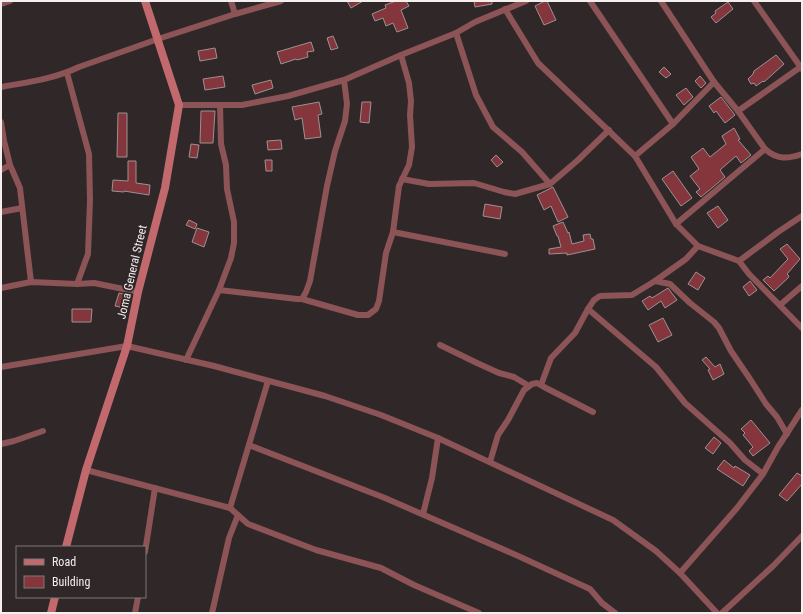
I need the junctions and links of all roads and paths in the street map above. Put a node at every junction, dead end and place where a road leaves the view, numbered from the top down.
1 (10, 1) edge
2 (145, 1) edge
3 (231, 1) edge
4 (281, 1) edge
5 (526, 1) edge
6 (590, 1) edge
7 (661, 1) edge
8 (757, 2) edge
9 (1, 4) edge
10 (505, 9) junction
11 (235, 14) junction
12 (456, 33) junction
13 (158, 39) junction
14 (401, 55) junction
15 (802, 67) edge
16 (67, 73) junction
17 (344, 80) junction
18 (714, 82) junction
19 (1, 87) edge
20 (179, 105) junction
21 (220, 105) junction
22 (738, 111) junction
23 (1, 122) edge
24 (674, 124) junction
25 (609, 130) junction
26 (765, 149) junction
27 (802, 154) edge
28 (635, 156) junction
29 (10, 165) junction
30 (1, 170) edge
31 (402, 179) junction
32 (550, 184) junction
33 (22, 208) junction
34 (1, 212) edge
35 (802, 216) edge
36 (676, 224) junction
37 (393, 232) junction
38 (698, 246) junction
39 (506, 254) dead end
40 (739, 261) junction
41 (655, 281) junction
42 (31, 282) junction
43 (77, 284) junction
44 (802, 286) edge
45 (1, 288) edge
46 (219, 290) junction
47 (138, 292) junction
48 (302, 299) junction
49 (780, 305) junction
50 (588, 309) junction
51 (802, 328) edge
52 (440, 345) dead end
53 (127, 346) junction
54 (186, 360) junction
55 (1, 366) edge
56 (268, 381) junction
57 (541, 385) junction
58 (529, 386) junction
59 (802, 410) edge
60 (593, 412) dead end
61 (43, 430) dead end
62 (787, 434) junction
63 (438, 438) junction
64 (1, 444) edge
65 (249, 444) junction
66 (490, 462) junction
67 (86, 470) junction
68 (763, 474) junction
69 (155, 488) junction
70 (230, 508) junction
71 (423, 514) junction
72 (238, 515) junction
73 (802, 536) edge
74 (66, 546) edge
75 (146, 546) edge
76 (680, 573) junction
77 (55, 598) edge
78 (138, 598) edge
79 (51, 613) edge
80 (135, 613) edge
81 (212, 613) edge
82 (479, 613) edge
83 (615, 613) edge
84 (717, 613) edge
85 (722, 613) edge

1 - 9 street
2 - 13 street, Joma General Street
3 - 11 street
4 - 11 street
5 - 10 street
6 - 24 street
7 - 18 street
8 - 15 street
10 - 12 street
10 - 25 street
11 - 13 street
12 - 14 street
12 - 32 street
13 - 16 street
13 - 20 street, Joma General Street
14 - 17 street
14 - 31 street
15 - 22 street
16 - 19 street
16 - 43 street
17 - 21 street
17 - 48 street
18 - 22 street
18 - 24 street
20 - 21 street
20 - 47 street, Joma General Street
21 - 46 street
22 - 26 street
23 - 29 street
24 - 28 street
25 - 28 street
25 - 32 street
26 - 27 street
26 - 36 street
28 - 36 street
29 - 30 street
29 - 33 street
31 - 32 street
31 - 37 street
33 - 34 street
33 - 42 street
35 - 40 street
36 - 38 street
37 - 39 street
37 - 48 street
38 - 40 street
38 - 41 street
40 - 49 street
41 - 50 street
41 - 62 street
42 - 43 street
42 - 45 street
43 - 47 street
44 - 49 street
46 - 48 street
46 - 54 street
47 - 53 street, Joma General Street
49 - 51 street
50 - 57 street
50 - 68 street
52 - 58 street
53 - 54 street
53 - 55 street
53 - 67 street, Joma General Street
54 - 56 street
56 - 63 street
56 - 65 street
57 - 58 street
57 - 60 street
58 - 66 street
59 - 62 street
61 - 64 street
62 - 68 street
63 - 66 street
63 - 71 street
65 - 70 street
65 - 71 street
66 - 76 street
67 - 69 street
67 - 74 street, Joma General Street
68 - 76 street
69 - 70 street
69 - 75 street
70 - 72 street
71 - 83 street
72 - 81 street
72 - 82 street
73 - 85 street
76 - 84 street
77 - 79 street
78 - 80 street

